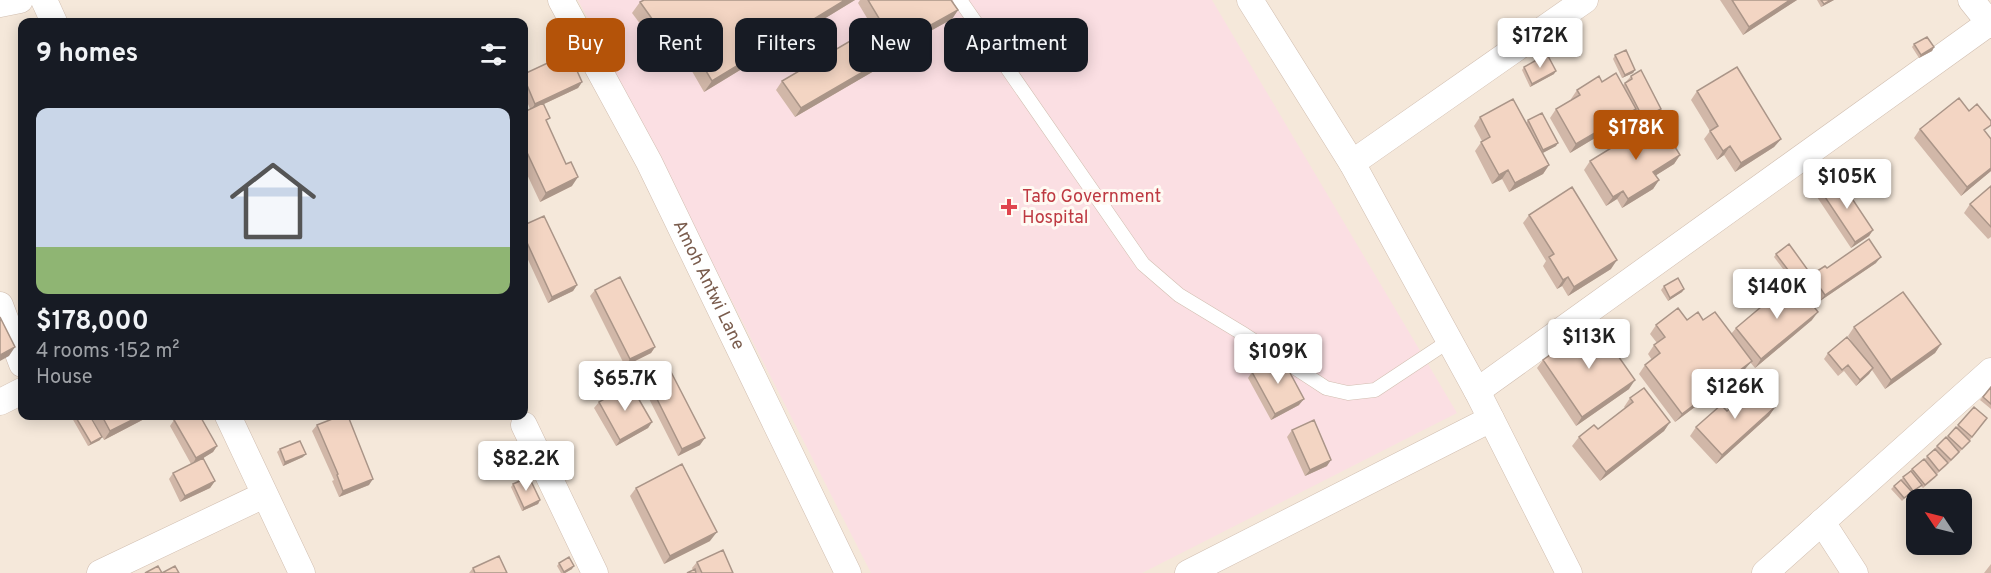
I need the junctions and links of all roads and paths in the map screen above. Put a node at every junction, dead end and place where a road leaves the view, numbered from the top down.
1 (20, 0) edge
2 (44, 0) edge
3 (561, 0) edge
4 (960, 0) edge
5 (1250, 0) edge
6 (1971, 0) edge
7 (0, 4) edge
8 (1572, 4) edge
9 (52, 18) edge
10 (1990, 24) edge
11 (1352, 163) junction
12 (0, 305) edge
13 (1449, 341) junction
14 (18, 353) edge
15 (1991, 371) edge
16 (1477, 391) junction
17 (18, 393) edge
18 (0, 402) edge
19 (1491, 419) junction
20 (230, 420) edge
21 (524, 424) dead end
22 (264, 495) junction
23 (1822, 522) junction
24 (100, 573) edge
25 (302, 573) edge
26 (595, 573) edge
27 (848, 573) edge
28 (1188, 573) edge
29 (1569, 573) edge
30 (1765, 573) edge
31 (1856, 573) edge

1 - 7 street
2 - 9 street
3 - 27 street, Amoh Antwi Lane
4 - 13 lane
5 - 11 street
6 - 10 street
8 - 11 street
10 - 16 street
11 - 13 street
12 - 14 street
13 - 16 street
15 - 23 street
16 - 19 street
17 - 18 street
19 - 28 street
19 - 29 street
20 - 22 street
21 - 26 street
22 - 24 street
22 - 25 street
23 - 30 street
23 - 31 street

